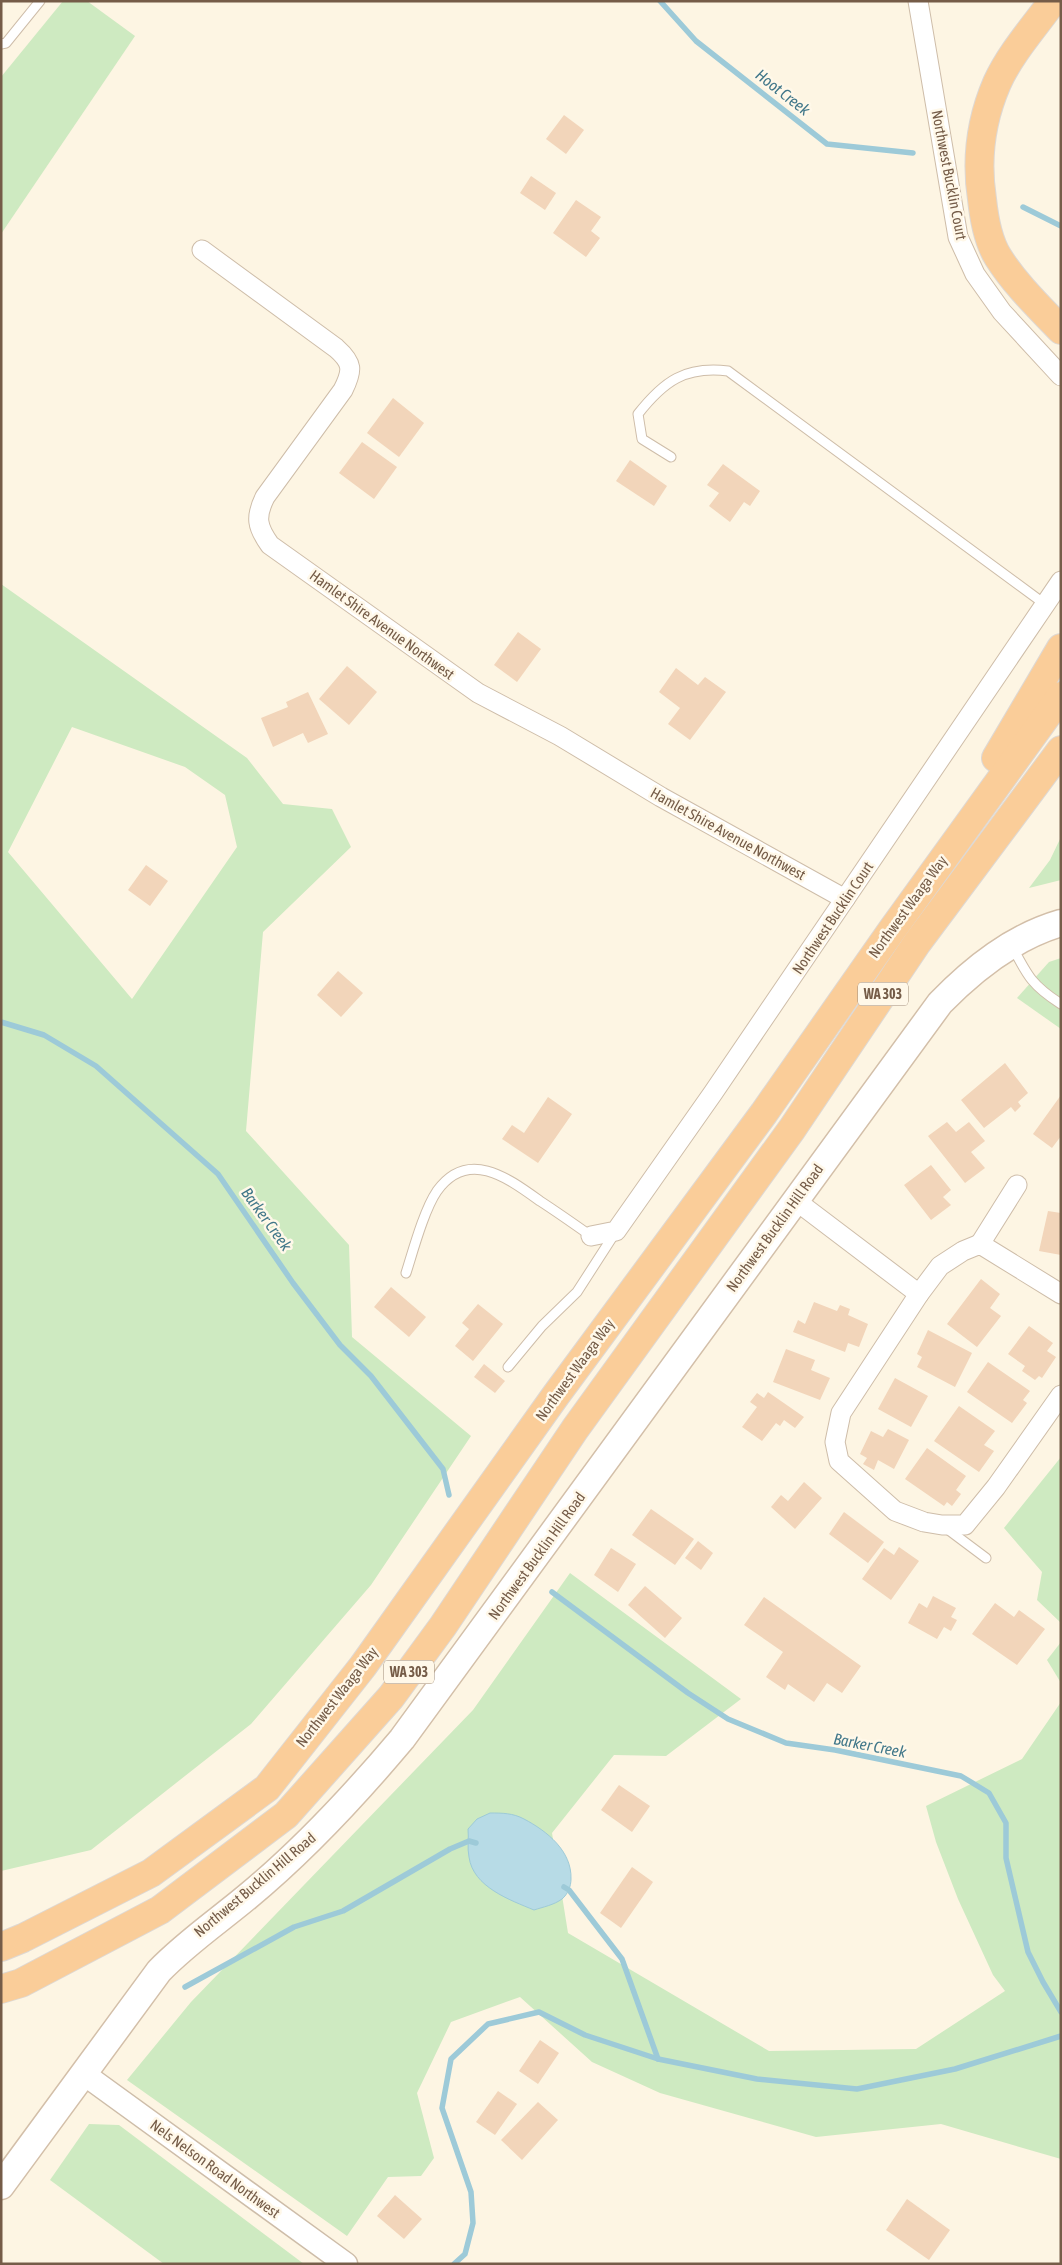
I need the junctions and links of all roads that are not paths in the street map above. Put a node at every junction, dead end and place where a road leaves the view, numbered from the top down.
1 (40, 1) edge
2 (918, 1) edge
3 (1053, 1) edge
4 (1061, 20) edge
5 (1, 44) edge
6 (202, 250) dead end
7 (1061, 304) edge
8 (1061, 330) edge
9 (1061, 376) edge
10 (671, 458) dead end
11 (1061, 581) edge
12 (1046, 605) junction
13 (1061, 648) edge
14 (1061, 696) edge
15 (1061, 750) edge
16 (845, 899) junction
17 (907, 910) junction
18 (1061, 924) edge
19 (1012, 945) junction
20 (1061, 1004) edge
21 (1017, 1185) dead end
22 (795, 1200) junction
23 (616, 1231) junction
24 (590, 1236) joint
25 (980, 1244) junction
26 (406, 1274) dead end
27 (918, 1294) junction
28 (1061, 1294) edge
29 (508, 1367) dead end
30 (1061, 1395) edge
31 (942, 1525) junction
32 (986, 1558) dead end
33 (1, 1947) edge
34 (1, 1989) edge
35 (84, 2074) junction
36 (1, 2186) edge
37 (346, 2264) edge

1 - 5 lane
2 - 9 street, Northwest Bucklin Court
3 - 8 highway
4 - 7 highway
6 - 16 street, Hamlet Shire Avenue Northwest
10 - 12 lane
11 - 12 street, Northwest Bucklin Court
12 - 16 street, Northwest Bucklin Court
13 - 17 highway
14 - 17 highway, Northwest Waaga Way / WA 303
15 - 34 highway, Northwest Waaga Way / WA 303
16 - 23 street, Northwest Bucklin Court
17 - 33 highway, Northwest Waaga Way / WA 303
18 - 19 main road, Northwest Bucklin Hill Road
19 - 20 lane
19 - 22 main road, Northwest Bucklin Hill Road
21 - 25 street
22 - 27 street
22 - 35 main road, Northwest Bucklin Hill Road
23 - 24 street
23 - 29 lane
24 - 26 lane
25 - 27 street
25 - 28 street
27 - 31 street
30 - 31 street
31 - 32 lane
35 - 36 main road, Northwest Bucklin Hill Road
35 - 37 street, Nels Nelson Road Northwest

